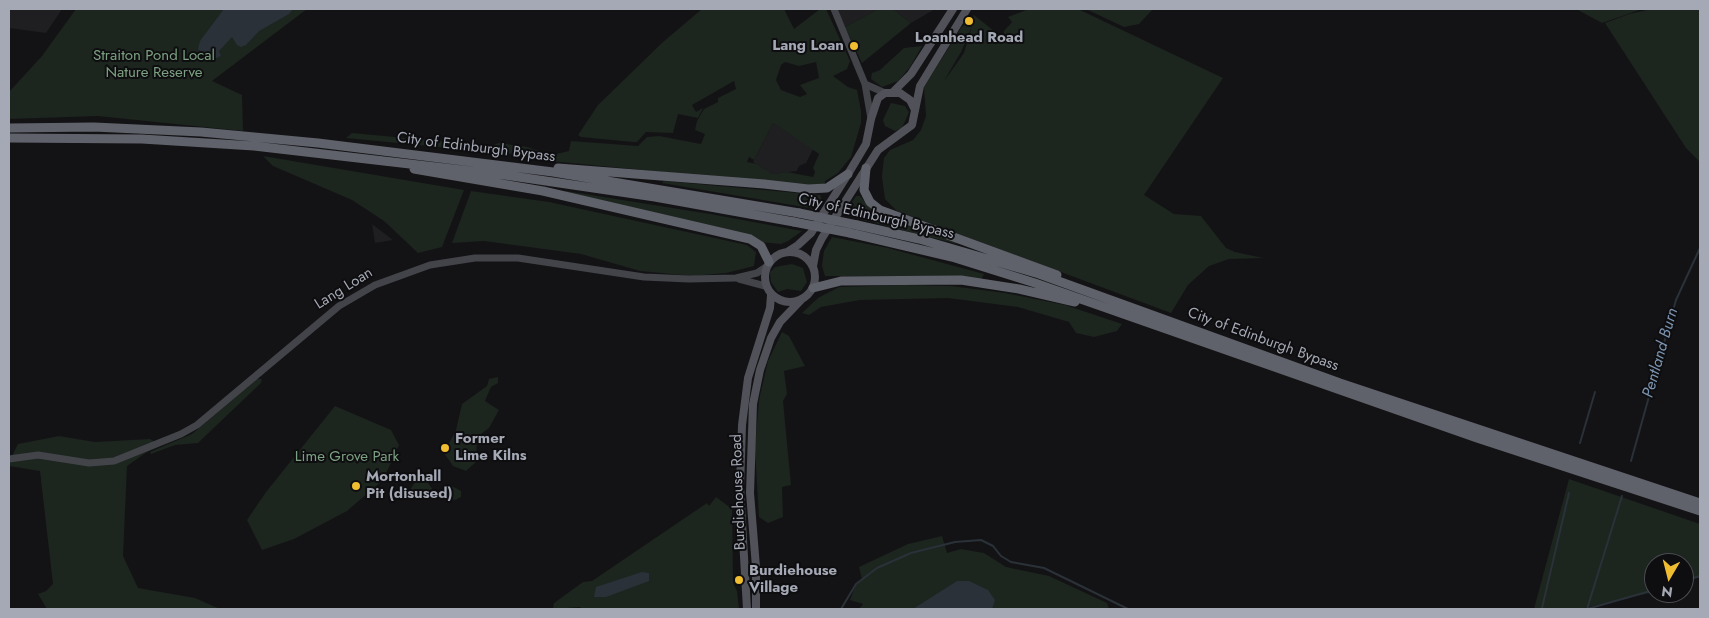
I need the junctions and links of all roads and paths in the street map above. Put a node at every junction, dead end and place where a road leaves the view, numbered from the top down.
1 (834, 9) edge
2 (953, 9) edge
3 (967, 9) edge
4 (866, 84) junction
5 (889, 93) junction
6 (915, 110) junction
7 (871, 119) junction
8 (9, 128) edge
9 (9, 138) edge
10 (313, 152) junction
11 (503, 165) junction
12 (866, 168) junction
13 (848, 174) junction
14 (787, 252) junction
15 (768, 265) junction
16 (814, 266) junction
17 (736, 278) junction
18 (765, 286) junction
19 (813, 288) junction
20 (771, 295) junction
21 (802, 298) junction
22 (1178, 333) junction
23 (1212, 335) junction
24 (9, 459) edge
25 (1700, 503) edge
26 (1700, 511) edge
27 (747, 609) edge
28 (756, 609) edge

1 - 4 street
2 - 5 main road
3 - 6 main road
4 - 5 street
4 - 7 street
5 - 6 main road
5 - 7 main road
6 - 12 main road
7 - 13 main road
8 - 11 highway, City of Edinburgh Bypass
9 - 10 highway, City of Edinburgh Bypass
10 - 15 highway
10 - 22 highway, City of Edinburgh Bypass, bridge
11 - 13 highway
11 - 23 highway, City of Edinburgh Bypass, bridge
12 - 16 main road
12 - 23 highway
13 - 14 main road
14 - 15 main road
14 - 16 main road
15 - 17 street, Lang Loan
15 - 18 main road
16 - 19 main road
17 - 18 street, Lang Loan
17 - 24 street, Lang Loan
18 - 20 main road
19 - 21 main road
19 - 22 highway
20 - 21 main road
20 - 27 main road, Burdiehouse Road
21 - 28 main road, Burdiehouse Road
22 - 26 highway, City of Edinburgh Bypass
23 - 25 highway, City of Edinburgh Bypass

